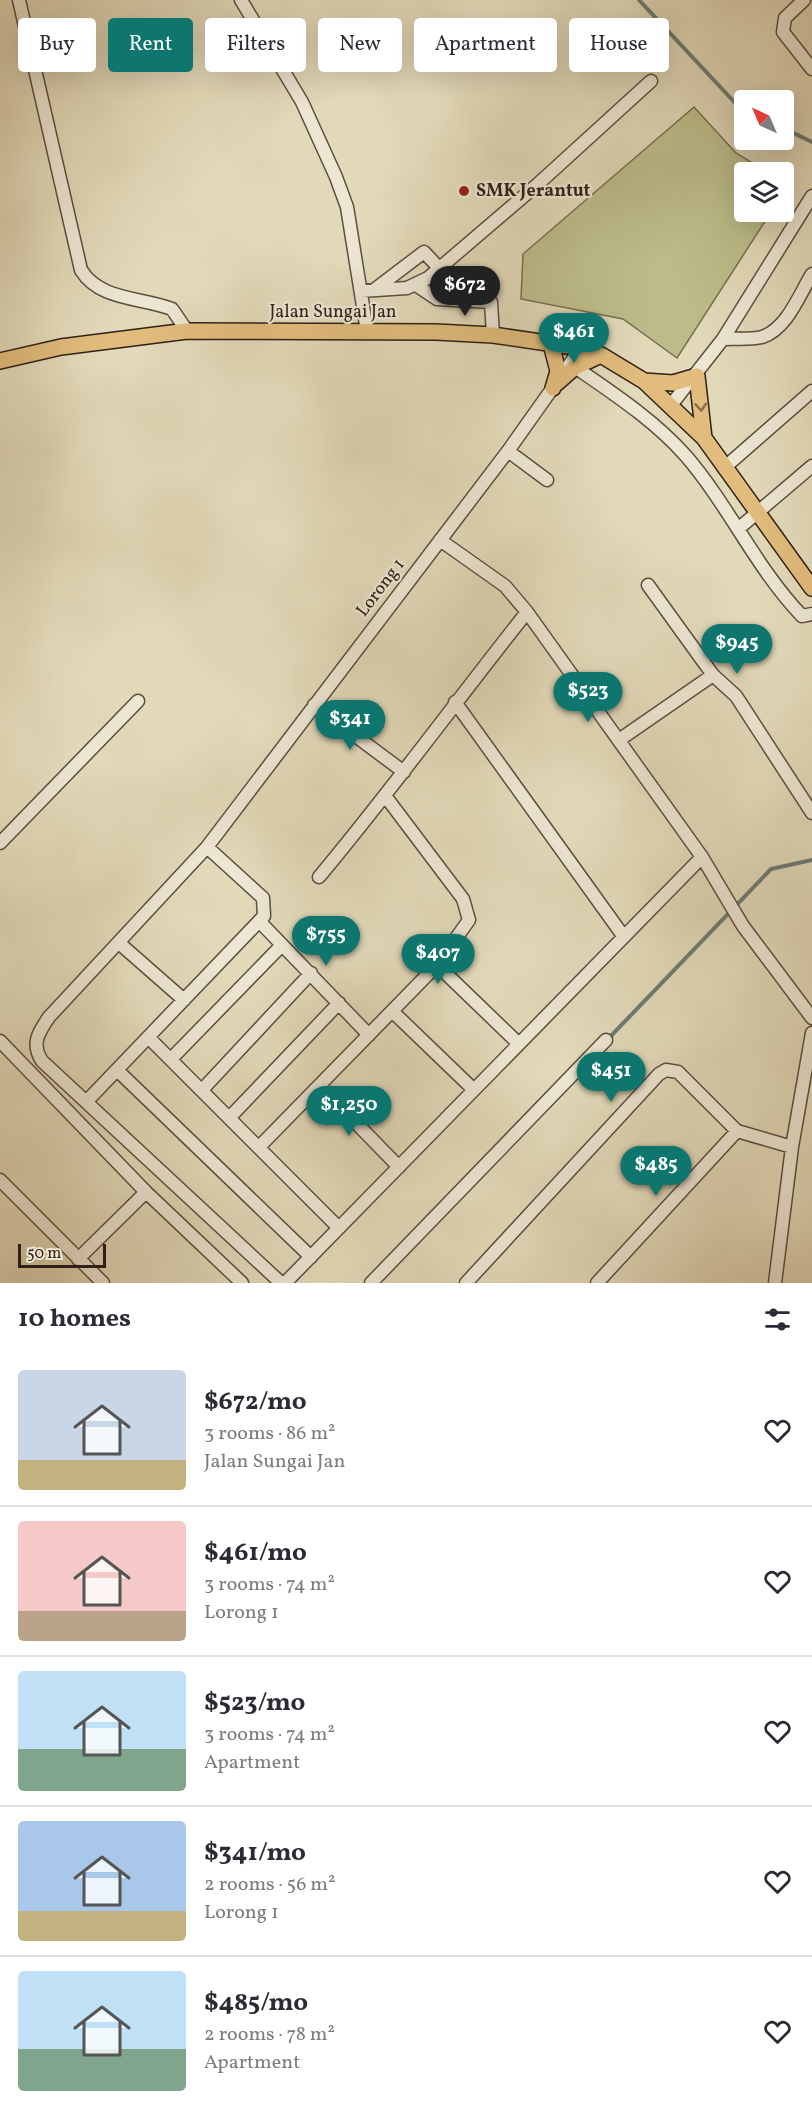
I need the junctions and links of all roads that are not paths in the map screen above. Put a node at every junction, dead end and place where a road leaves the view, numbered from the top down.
1 (19, 0) edge
2 (241, 0) edge
3 (804, 0) edge
4 (812, 69) edge
5 (651, 81) dead end
6 (812, 196) edge
7 (440, 269) junction
8 (812, 274) edge
9 (416, 285) junction
10 (374, 290) junction
11 (361, 291) junction
12 (367, 331) junction
13 (188, 332) junction
14 (493, 335) junction
15 (723, 339) junction
16 (551, 344) junction
17 (581, 348) junction
18 (601, 355) junction
19 (0, 362) edge
20 (575, 367) junction
21 (697, 376) junction
22 (644, 381) junction
23 (555, 386) junction
24 (812, 391) edge
25 (671, 405) junction
26 (704, 438) junction
27 (508, 451) junction
28 (812, 466) edge
29 (724, 468) junction
30 (547, 480) dead end
31 (759, 514) junction
32 (738, 529) junction
33 (440, 540) junction
34 (648, 585) dead end
35 (812, 588) edge
36 (527, 612) junction
37 (812, 614) edge
38 (713, 675) junction
39 (138, 701) dead end
40 (455, 702) junction
41 (314, 705) junction
42 (619, 740) junction
43 (404, 772) junction
44 (386, 797) junction
45 (812, 813) edge
46 (0, 843) edge
47 (207, 847) junction
48 (702, 857) junction
49 (319, 877) dead end
50 (259, 921) junction
51 (624, 937) junction
52 (119, 943) junction
53 (282, 945) junction
54 (437, 965) junction
55 (311, 973) junction
56 (184, 1000) junction
57 (339, 1003) junction
58 (392, 1011) junction
59 (812, 1018) edge
60 (812, 1033) edge
61 (369, 1035) junction
62 (148, 1037) junction
63 (606, 1040) dead end
64 (0, 1041) edge
65 (519, 1044) junction
66 (171, 1059) junction
67 (117, 1070) junction
68 (320, 1086) junction
69 (202, 1090) junction
70 (474, 1090) junction
71 (86, 1102) junction
72 (230, 1117) junction
73 (737, 1131) junction
74 (260, 1146) junction
75 (792, 1148) junction
76 (399, 1167) junction
77 (0, 1180) edge
78 (146, 1192) junction
79 (339, 1228) junction
80 (311, 1257) junction
81 (78, 1259) junction
82 (103, 1283) edge
83 (242, 1283) edge
84 (284, 1283) edge
85 (371, 1283) edge
86 (466, 1283) edge
87 (597, 1283) edge
88 (775, 1283) edge

1 - 13 street
2 - 11 street
3 - 4 street
5 - 7 street
6 - 15 street
7 - 9 street
7 - 10 street
8 - 15 street
9 - 10 street
9 - 14 street
10 - 11 street
11 - 12 street
12 - 13 main road, Jalan Sungai Jan
12 - 14 main road, Jalan Sungai Jan
13 - 19 main road, Jalan Sungai Jan
14 - 16 main road, Jalan Sungai Jan
15 - 21 street
16 - 17 main road, Jalan Sungai Jan
16 - 23 main road
17 - 18 main road, Jalan Sungai Jan
17 - 23 street, Lorong 1
18 - 20 main road
18 - 22 main road, Jalan Sungai Jan
20 - 23 main road
20 - 32 street
21 - 22 main road
21 - 25 street
21 -> 26 main road
22 - 25 main road, Jalan Sungai Jan
23 - 27 street, Lorong 1
24 - 29 street
25 - 26 main road, Jalan Sungai Jan
26 - 29 main road, Jalan Sungai Jan
27 - 30 street
27 - 33 street, Lorong 1
28 - 31 street
29 - 31 main road, Jalan Sungai Jan
31 - 32 street
31 - 35 main road, Jalan Sungai Jan
32 - 37 street
33 - 36 street
33 - 41 street, Lorong 1
34 - 38 street
36 - 40 street
36 - 42 street
38 - 42 street
38 - 45 street
39 - 46 street
40 - 43 street
40 - 51 street
41 - 43 street
41 - 47 street, Lorong 1
42 - 48 street
43 - 44 street
44 - 49 street
44 - 54 street
47 - 50 street
47 - 52 street, Lorong 1
48 - 51 street
48 - 59 street
50 - 53 street
50 - 56 street
51 - 65 street
52 - 56 street
52 - 71 street, Lorong 1
53 - 55 street
53 - 66 street
54 - 58 street
54 - 65 street
55 - 57 street
55 - 69 street
56 - 62 street
57 - 61 street
57 - 72 street
58 - 61 street
58 - 70 street
60 - 75 street
61 - 68 street
62 - 66 street
62 - 67 street
63 - 85 street
64 - 78 street
65 - 70 street
66 - 69 street
67 - 71 street
67 - 80 street
68 - 74 street
68 - 76 street
69 - 72 street
70 - 76 street
71 - 84 street, Lorong 1
72 - 74 street
73 - 75 street
73 - 86 street
73 - 87 street
74 - 79 street
75 - 88 street
76 - 79 street
77 - 81 street
78 - 81 street
78 - 83 street
79 - 80 street
80 - 84 street
81 - 82 street

